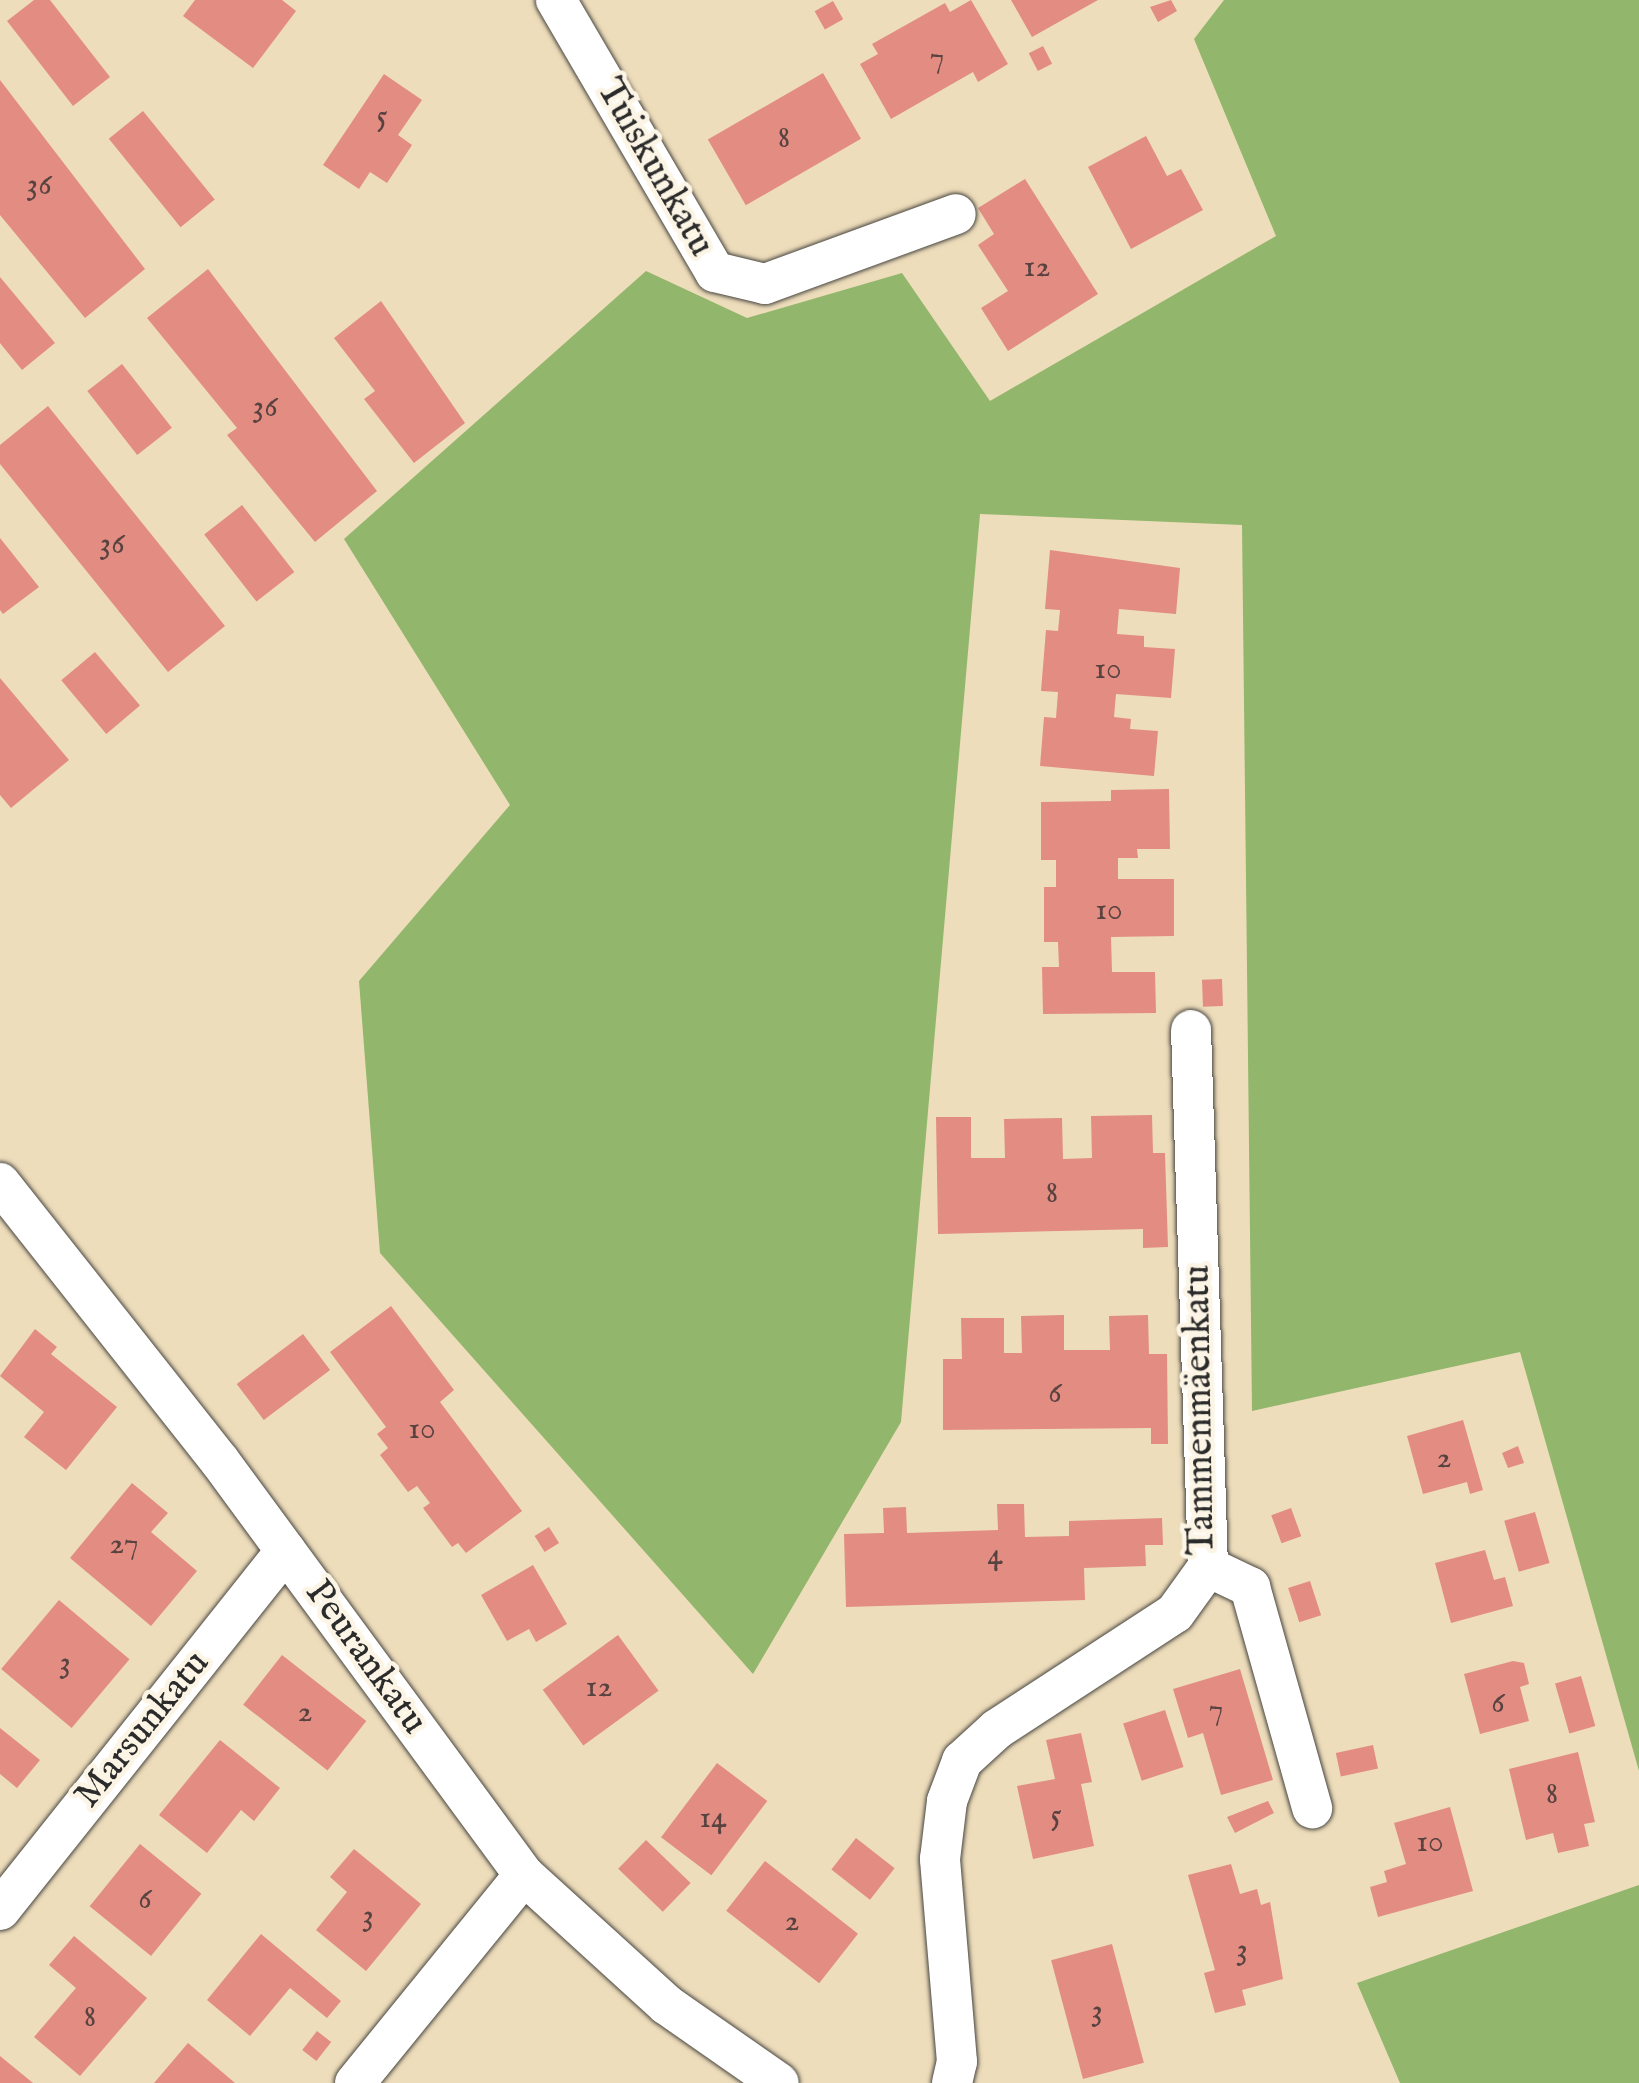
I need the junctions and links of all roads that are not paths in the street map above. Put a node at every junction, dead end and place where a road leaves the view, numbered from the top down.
1 (556, 0) edge
2 (956, 214) dead end
3 (1191, 1030) dead end
4 (0, 1182) edge
5 (286, 1550) junction
6 (1208, 1567) junction
7 (1312, 1808) dead end
8 (524, 1875) junction
9 (0, 1910) edge
10 (355, 2083) edge
11 (779, 2083) edge
12 (952, 2083) edge

1 - 2 street, Tuiskunkatu
3 - 6 street, Tammenmäenkatu
4 - 5 street, Peurankatu
5 - 8 street, Peurankatu
5 - 9 street, Marsunkatu
6 - 7 street
6 - 12 street, Tammenmäenkatu
8 - 10 street
8 - 11 street, Peurankatu

